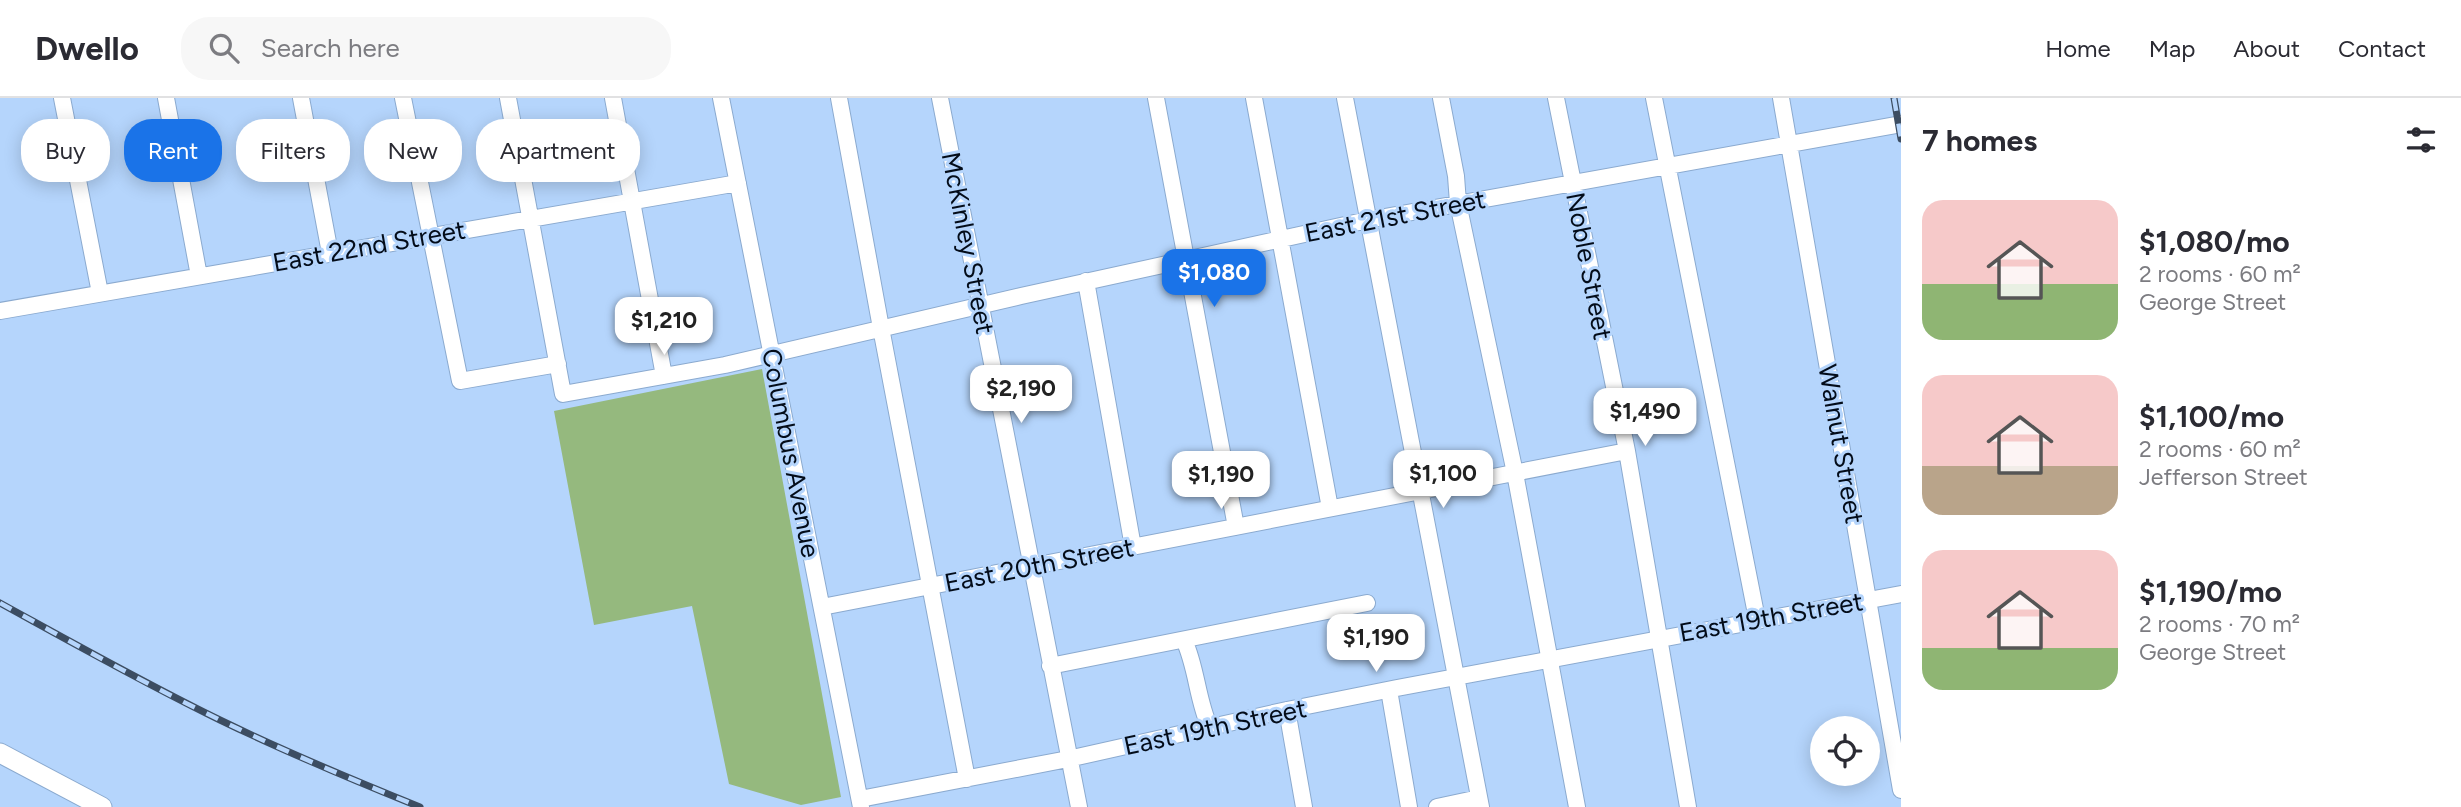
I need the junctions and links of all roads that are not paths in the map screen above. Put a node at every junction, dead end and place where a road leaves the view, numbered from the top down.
1 (62, 98) edge
2 (166, 98) edge
3 (301, 98) edge
4 (403, 98) edge
5 (508, 98) edge
6 (613, 98) edge
7 (722, 98) edge
8 (839, 98) edge
9 (940, 98) edge
10 (1156, 98) edge
11 (1254, 98) edge
12 (1345, 98) edge
13 (1441, 98) edge
14 (1556, 98) edge
15 (1654, 98) edge
16 (1781, 98) edge
17 (1901, 124) edge
18 (1789, 144) junction
19 (1667, 166) junction
20 (738, 183) junction
21 (1573, 183) junction
22 (633, 200) junction
23 (1458, 203) junction
24 (530, 218) junction
25 (1368, 220) junction
26 (430, 235) junction
27 (1280, 239) junction
28 (330, 253) junction
29 (1186, 260) junction
30 (199, 275) junction
31 (1086, 281) junction
32 (100, 293) junction
33 (979, 306) junction
34 (0, 311) edge
35 (881, 328) junction
36 (771, 354) junction
37 (558, 364) junction
38 (664, 376) junction
39 (1627, 451) junction
40 (1515, 473) junction
41 (1421, 491) junction
42 (1330, 508) junction
43 (1236, 527) junction
44 (1133, 547) junction
45 (1030, 566) junction
46 (930, 586) junction
47 (1901, 594) edge
48 (1869, 600) junction
49 (1367, 603) dead end
50 (822, 607) junction
51 (1757, 620) junction
52 (1660, 638) junction
53 (1184, 640) junction
54 (1549, 659) junction
55 (1050, 666) junction
56 (1455, 678) junction
57 (1389, 690) junction
58 (1287, 710) junction
59 (1210, 728) junction
60 (0, 753) edge
61 (1069, 759) junction
62 (967, 779) junction
63 (1901, 790) edge
64 (860, 803) edge
65 (1480, 803) edge
66 (102, 807) edge
67 (1079, 807) edge
68 (1304, 807) edge
69 (1409, 807) edge
70 (1437, 807) edge
71 (1577, 807) edge
72 (1688, 807) edge

1 - 32 street
2 - 30 street
3 - 28 street
4 - 26 street
5 - 24 street
6 - 22 street
7 - 20 street, Columbus Avenue
8 - 35 street
9 - 33 street, McKinley Street
10 - 29 street
11 - 27 street
12 - 25 street
13 - 23 street
14 - 21 street, Noble Street
15 - 19 street
16 - 18 street, Walnut Street
17 - 18 street, East 21st Street
18 - 19 street, East 21st Street
18 - 48 street, Walnut Street
19 - 21 street, East 21st Street
19 - 51 street
20 - 22 street, East 22nd Street
20 - 36 street, Columbus Avenue
21 - 23 street, East 21st Street
21 - 39 street, Noble Street
22 - 24 street, East 22nd Street
22 - 38 street
23 - 25 street, East 21st Street
23 - 40 street
24 - 26 street, East 22nd Street
24 - 37 street
25 - 27 street, East 21st Street
25 - 41 street
26 - 28 street, East 22nd Street
26 - 37 street
27 - 29 street, East 21st Street
27 - 42 street
28 - 30 street, East 22nd Street
29 - 31 street, East 21st Street
29 - 43 street
30 - 32 street, East 22nd Street
31 - 33 street, East 21st Street
31 - 44 street
32 - 34 street, East 22nd Street
33 - 35 street, East 21st Street
33 - 45 street, McKinley Street
35 - 36 street, East 21st Street
35 - 46 street
36 - 38 street, East 21st Street
36 - 50 street, Columbus Avenue
37 - 38 street, East 21st Street
39 - 40 street, East 20th Street
39 - 52 street, Noble Street
40 - 41 street, East 20th Street
40 - 54 street
41 - 42 street, East 20th Street
41 - 56 street
42 - 43 street, East 20th Street
43 - 44 street, East 20th Street
44 - 45 street, East 20th Street
45 - 46 street, East 20th Street
45 - 55 street, McKinley Street
46 - 50 street, East 20th Street
46 - 62 street
47 - 48 street, East 19th Street
48 - 51 street, East 19th Street
48 - 63 street, Walnut Street
49 - 53 street
50 - 64 street, Columbus Avenue
51 - 52 street, East 19th Street
52 - 54 street, East 19th Street
52 - 72 street, Noble Street
53 - 55 street
53 - 59 street
54 - 56 street, East 19th Street
54 - 71 street
55 - 61 street, McKinley Street
56 - 57 street, East 19th Street
56 - 65 street
57 - 58 street, East 19th Street
57 - 69 street
58 - 59 street, East 19th Street
58 - 68 street
59 - 61 street, East 19th Street
60 - 66 main road
61 - 62 street, East 19th Street
61 - 67 street, McKinley Street
62 - 64 street, East 19th Street
65 - 70 street

